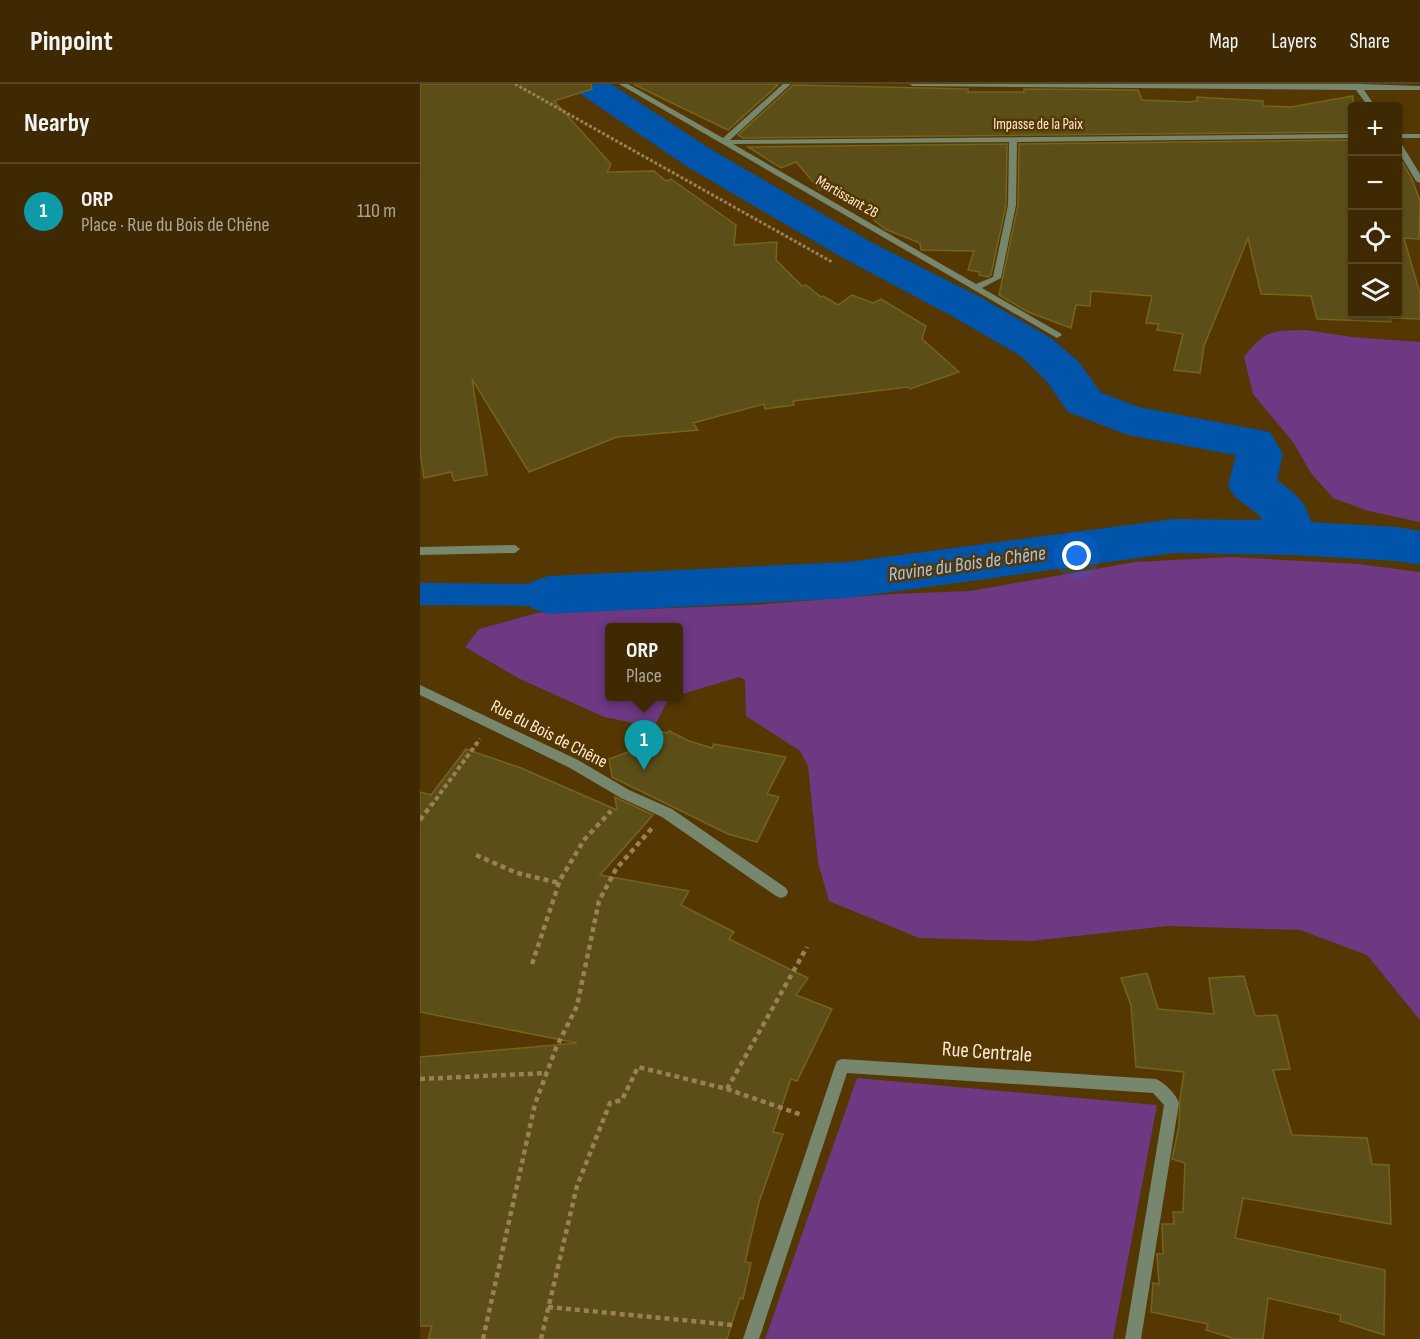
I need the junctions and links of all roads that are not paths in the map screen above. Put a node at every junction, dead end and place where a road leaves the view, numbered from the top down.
1 (623, 84) edge
2 (787, 84) edge
3 (914, 84) edge
4 (1357, 86) edge
5 (1420, 88) edge
6 (1368, 102) edge
7 (1348, 136) edge
8 (1402, 136) edge
9 (1420, 136) edge
10 (1013, 138) junction
11 (723, 142) junction
12 (1402, 152) edge
13 (1420, 181) edge
14 (977, 287) junction
15 (1057, 335) dead end
16 (515, 549) dead end
17 (420, 551) edge
18 (420, 690) edge
19 (781, 892) dead end
20 (753, 1333) edge
21 (1133, 1339) edge

1 - 11 street, Martissant 2B
2 - 11 street
3 - 4 street
4 - 5 street
4 - 6 street
7 - 10 street, Impasse de la Paix
8 - 9 street
10 - 11 street, Impasse de la Paix
10 - 14 street
11 - 14 street, Martissant 2B
12 - 13 street
14 - 15 street, Martissant 2B
16 - 17 street
18 - 19 street, Rue du Bois de Chêne
20 - 21 street, Rue Centrale

